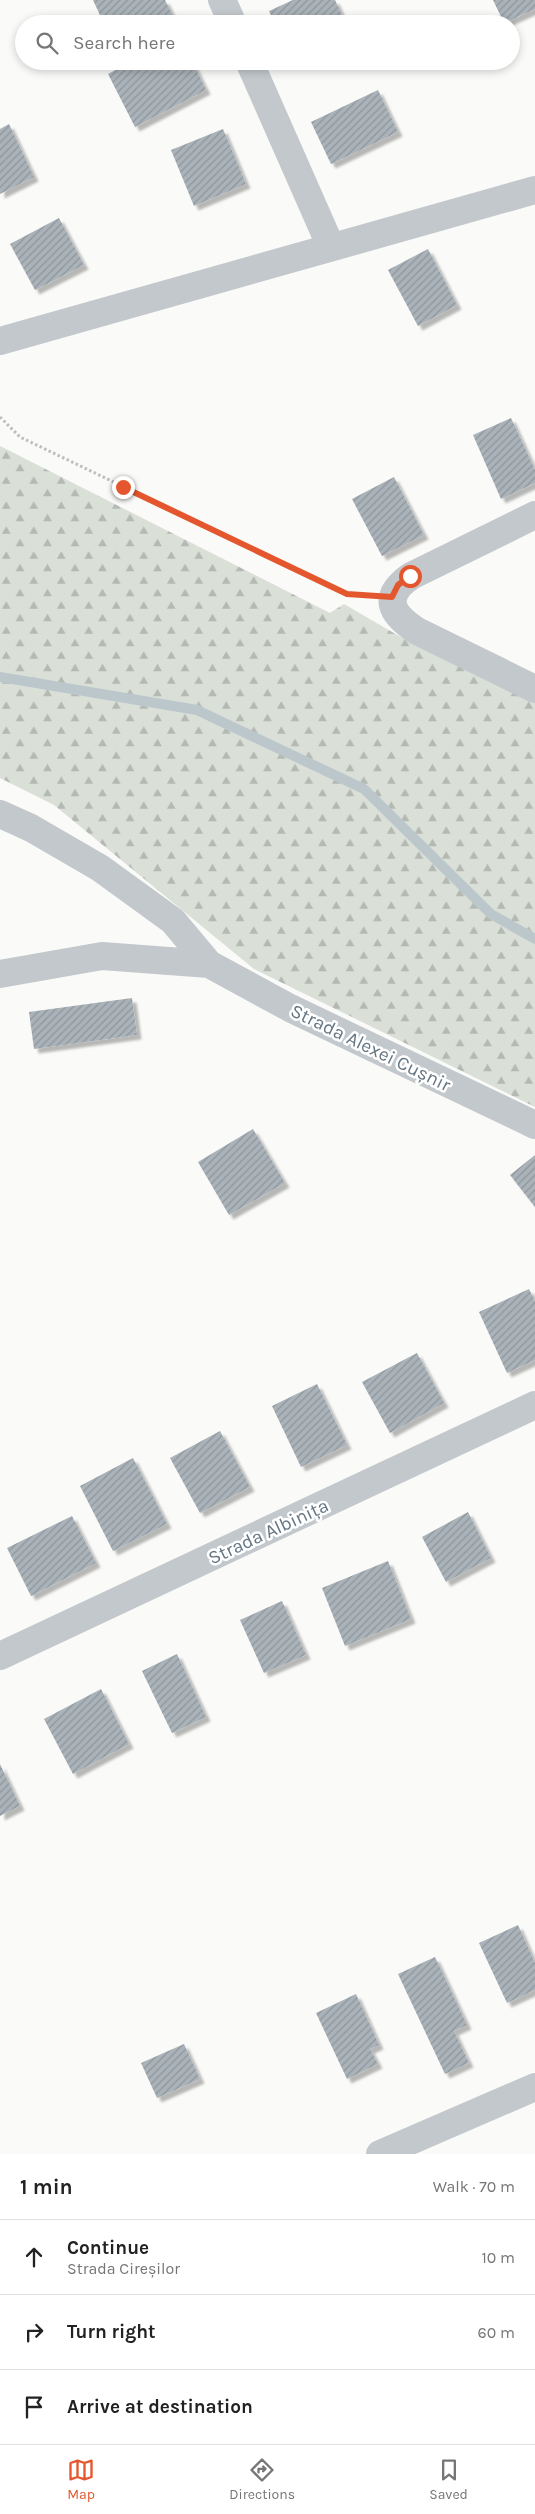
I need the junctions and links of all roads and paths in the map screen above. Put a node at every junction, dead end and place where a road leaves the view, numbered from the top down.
1 (222, 0) edge
2 (229, 15) edge
3 (253, 70) edge
4 (535, 190) edge
5 (331, 247) junction
6 (0, 340) edge
7 (0, 416) edge
8 (535, 515) edge
9 (392, 597) junction
10 (535, 689) edge
11 (0, 814) edge
12 (209, 964) junction
13 (0, 974) edge
14 (535, 1125) edge
15 (535, 1405) edge
16 (0, 1656) edge
17 (535, 2087) edge
18 (380, 2154) edge

1 - 2 street
3 - 5 street
4 - 5 street
5 - 6 street
7 - 9 path
8 - 9 street
9 - 10 street
11 - 12 street
12 - 13 street
12 - 14 street, Strada Alexei Cușnir
15 - 16 street, Strada Albinița
17 - 18 street

